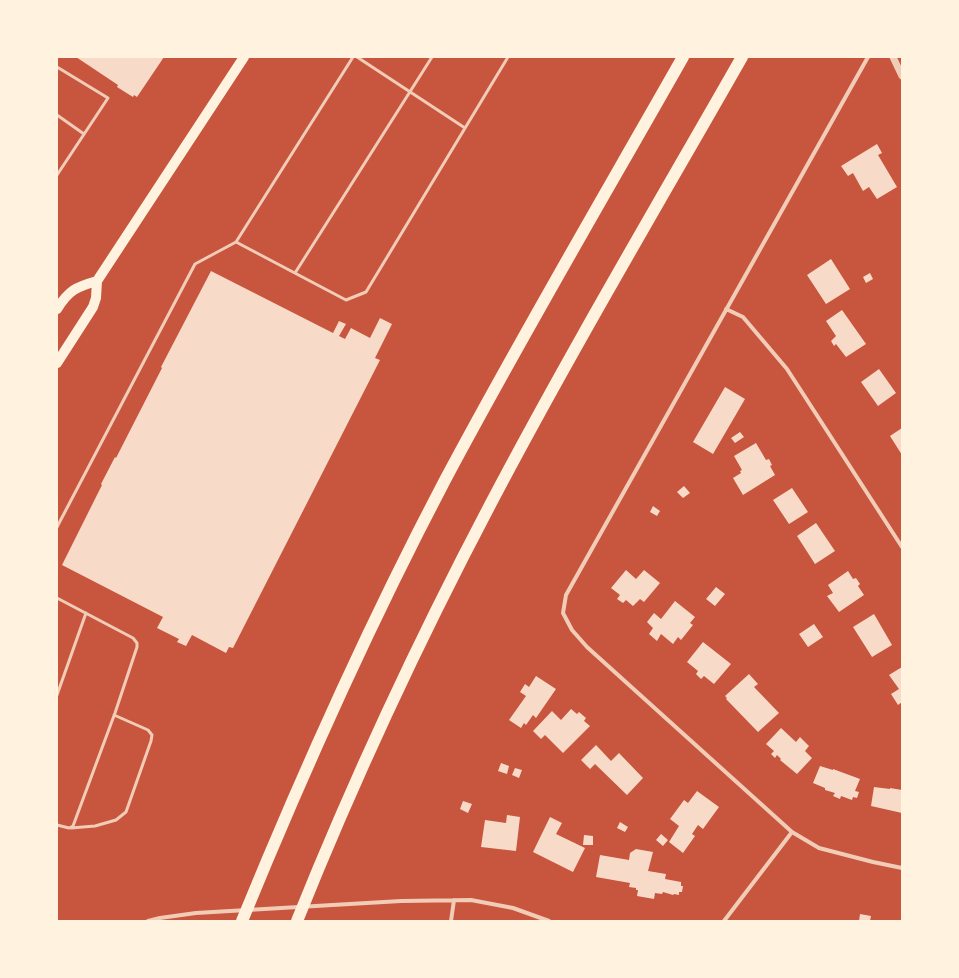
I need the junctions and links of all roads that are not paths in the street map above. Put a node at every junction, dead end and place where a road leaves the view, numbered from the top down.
1 (244, 57) edge
2 (353, 57) edge
3 (357, 57) edge
4 (432, 57) edge
5 (508, 57) edge
6 (683, 57) edge
7 (742, 57) edge
8 (868, 57) edge
9 (893, 57) edge
10 (57, 67) edge
11 (902, 76) edge
12 (410, 92) junction
13 (57, 115) edge
14 (465, 128) junction
15 (84, 134) junction
16 (57, 175) edge
17 (236, 242) junction
18 (295, 273) junction
19 (97, 281) junction
20 (57, 309) edge
21 (726, 309) junction
22 (57, 363) edge
23 (57, 527) edge
24 (902, 547) edge
25 (57, 598) edge
26 (86, 614) junction
27 (57, 695) edge
28 (114, 715) junction
29 (57, 825) edge
30 (71, 828) junction
31 (792, 832) junction
32 (902, 868) edge
33 (454, 900) junction
34 (148, 921) edge
35 (242, 921) edge
36 (297, 921) edge
37 (451, 921) edge
38 (549, 921) edge
39 (724, 921) edge

1 - 19 main road
2 - 17 lane
3 - 12 lane
4 - 12 lane
5 - 14 lane
6 - 35 highway
7 - 36 highway
8 - 21 street
9 - 11 street
10 - 15 lane
12 - 14 lane
12 - 18 lane
13 - 15 lane
14 - 18 lane
15 - 16 lane
17 - 18 lane
17 - 23 lane
19 - 20 main road
19 - 22 main road
21 - 24 street
21 - 31 street
25 - 26 lane
26 - 27 lane
26 - 28 lane
28 - 30 lane
28 - 30 lane
29 - 30 lane
31 - 32 street
31 - 39 street
33 - 34 street
33 - 37 street
33 - 38 street

